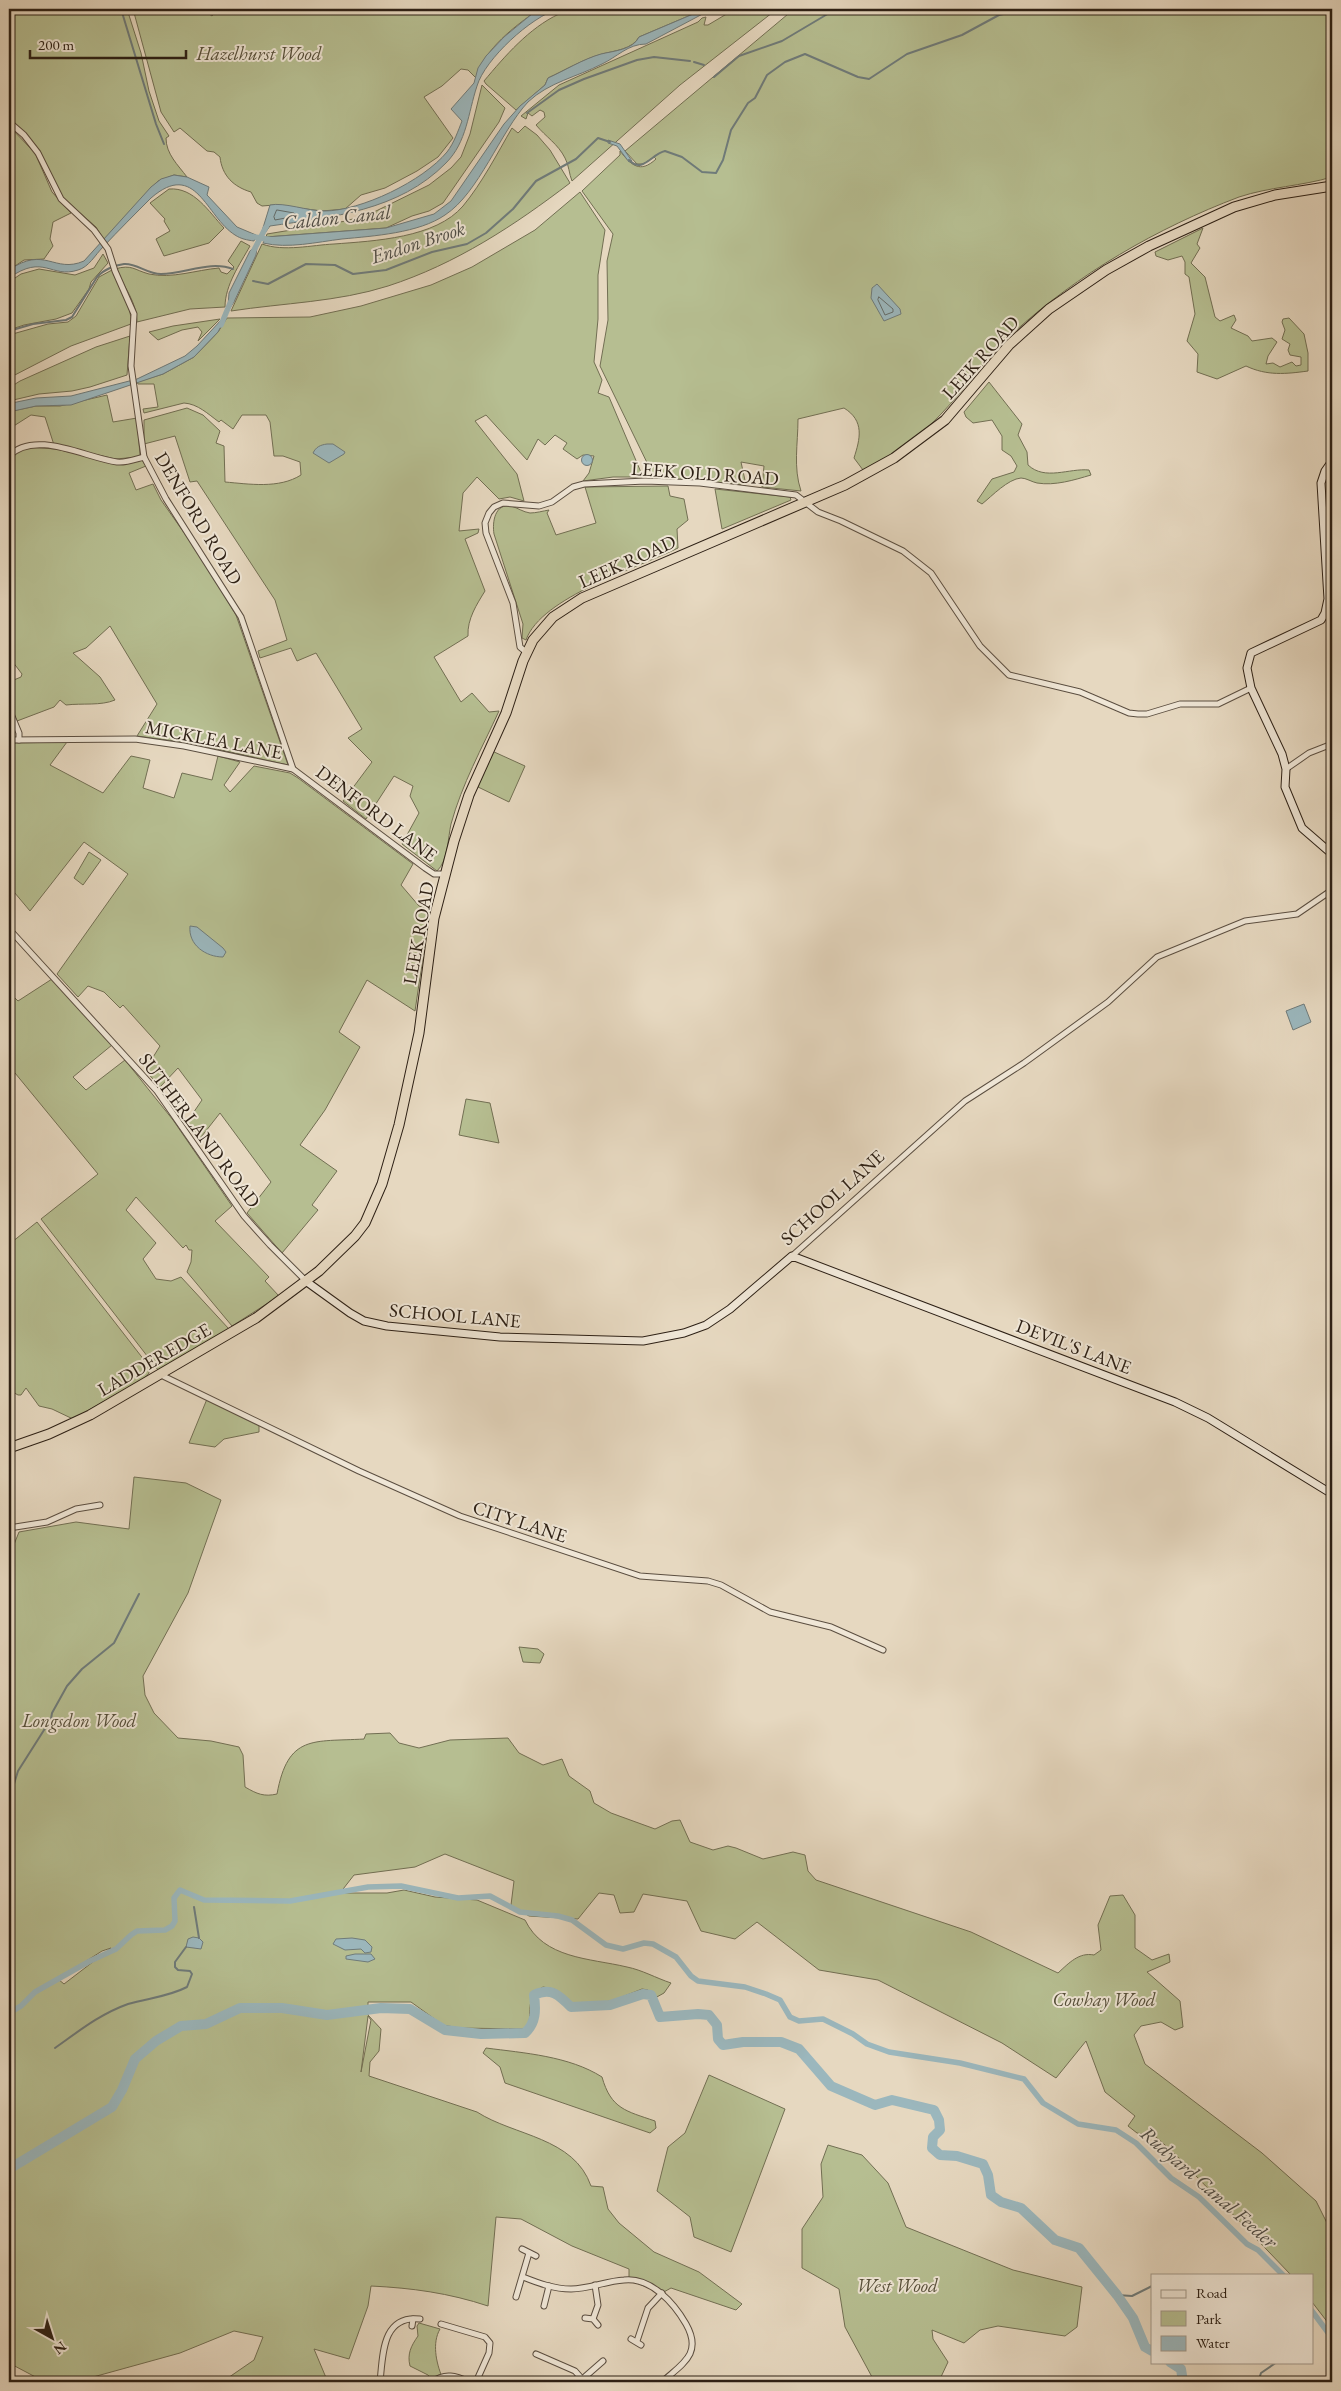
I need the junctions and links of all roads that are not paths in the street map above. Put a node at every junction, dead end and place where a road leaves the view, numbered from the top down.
1 (9, 122) edge
2 (1332, 186) edge
3 (9, 456) edge
4 (144, 457) junction
5 (1332, 461) edge
6 (805, 502) junction
7 (526, 652) junction
8 (1251, 688) junction
9 (9, 709) edge
10 (9, 740) edge
11 (19, 740) junction
12 (1332, 744) edge
13 (293, 769) junction
14 (1286, 769) junction
15 (1332, 854) edge
16 (444, 874) junction
17 (1332, 890) edge
18 (9, 929) edge
19 (792, 1256) junction
20 (307, 1282) junction
21 (161, 1375) junction
22 (9, 1448) edge
23 (1332, 1494) edge
24 (100, 1505) dead end
25 (9, 1528) edge
26 (883, 1650) dead end
27 (522, 2249) dead end
28 (529, 2253) junction
29 (536, 2256) dead end
30 (523, 2277) junction
31 (595, 2285) junction
32 (549, 2286) junction
33 (662, 2293) junction
34 (516, 2297) dead end
35 (544, 2306) dead end
36 (412, 2318) junction
37 (585, 2318) dead end
38 (420, 2319) dead end
39 (592, 2319) junction
40 (441, 2324) dead end
41 (598, 2325) dead end
42 (412, 2326) dead end
43 (637, 2342) dead end
44 (536, 2354) dead end
45 (603, 2361) dead end
46 (581, 2381) edge
47 (380, 2382) edge
48 (432, 2382) edge
49 (470, 2382) edge
50 (476, 2382) edge
51 (662, 2382) edge

1 - 4 street, DENFORD ROAD
2 - 6 highway, LEEK ROAD
3 - 4 street
4 - 13 street, DENFORD ROAD
5 - 8 street
6 - 7 highway, LEEK ROAD
6 - 7 street, LEEK OLD ROAD
6 - 8 street, LEEK OLD ROAD
7 - 16 highway, LEEK ROAD
8 - 14 street
9 - 11 street
10 - 11 street, MICKLEA LANE
11 - 13 street, MICKLEA LANE
12 - 14 street
13 - 16 street, DENFORD LANE
14 - 15 street
16 - 20 highway, LEEK ROAD
17 - 19 street, SCHOOL LANE
18 - 20 street, SUTHERLAND ROAD
19 - 20 street, SCHOOL LANE
19 - 23 street, DEVIL'S LANE
20 - 21 highway, LADDEREDGE
21 - 22 highway, LADDEREDGE
21 - 26 street, CITY LANE
24 - 25 street
27 - 28 street
28 - 29 street
28 - 30 street
30 - 32 street
30 - 34 street
31 - 32 street
31 - 33 street
31 - 39 street
32 - 35 street
33 - 43 street
33 - 51 street
36 - 38 street
36 - 42 street
36 - 47 street
37 - 39 street
39 - 41 street
40 - 50 street
44 - 46 street
45 - 46 street
48 - 49 street

